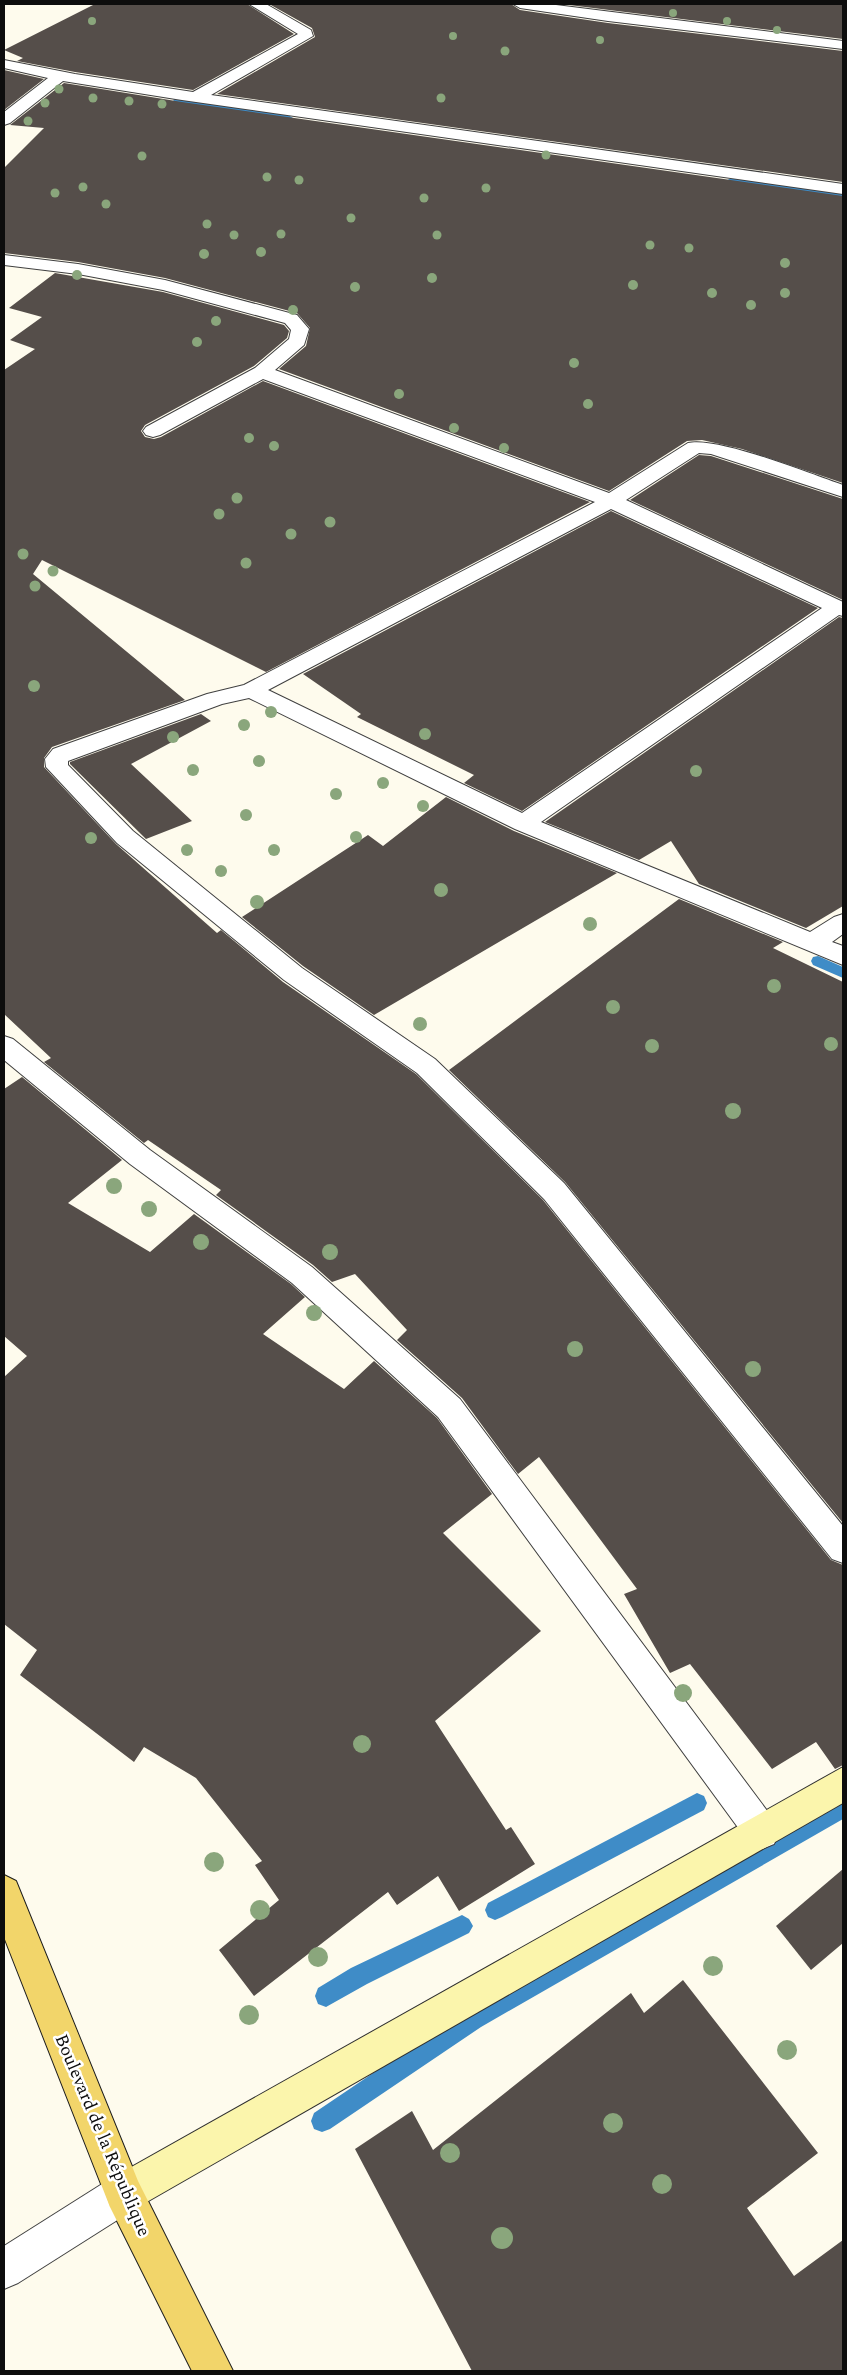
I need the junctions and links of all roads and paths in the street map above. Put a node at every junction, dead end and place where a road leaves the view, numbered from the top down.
1 (256, 4) edge
2 (520, 4) edge
3 (843, 45) edge
4 (4, 64) edge
5 (59, 76) junction
6 (196, 97) junction
7 (4, 120) edge
8 (843, 188) edge
9 (4, 260) edge
10 (262, 372) junction
11 (154, 431) dead end
12 (843, 491) edge
13 (611, 501) junction
14 (840, 608) edge
15 (251, 690) junction
16 (523, 823) junction
17 (843, 923) edge
18 (811, 943) junction
19 (843, 956) edge
20 (4, 1046) edge
21 (843, 1550) edge
22 (843, 1784) edge
23 (762, 1832) junction
24 (4, 1893) edge
25 (124, 2193) junction
26 (4, 2269) edge
27 (213, 2371) edge

1 - 6 street
2 - 3 street
4 - 5 street
5 - 6 street
5 - 7 street
6 - 8 street
9 - 10 street
10 - 11 street
10 - 13 street
12 - 13 street
13 - 14 street
13 - 15 street
14 - 16 street
15 - 16 street
15 - 21 street
16 - 18 street
17 - 18 street
18 - 19 street
20 - 23 street
22 - 23 street
23 - 25 street
24 - 25 main road, Boulevard de la République
25 - 26 street
25 - 27 main road, Boulevard de la République

